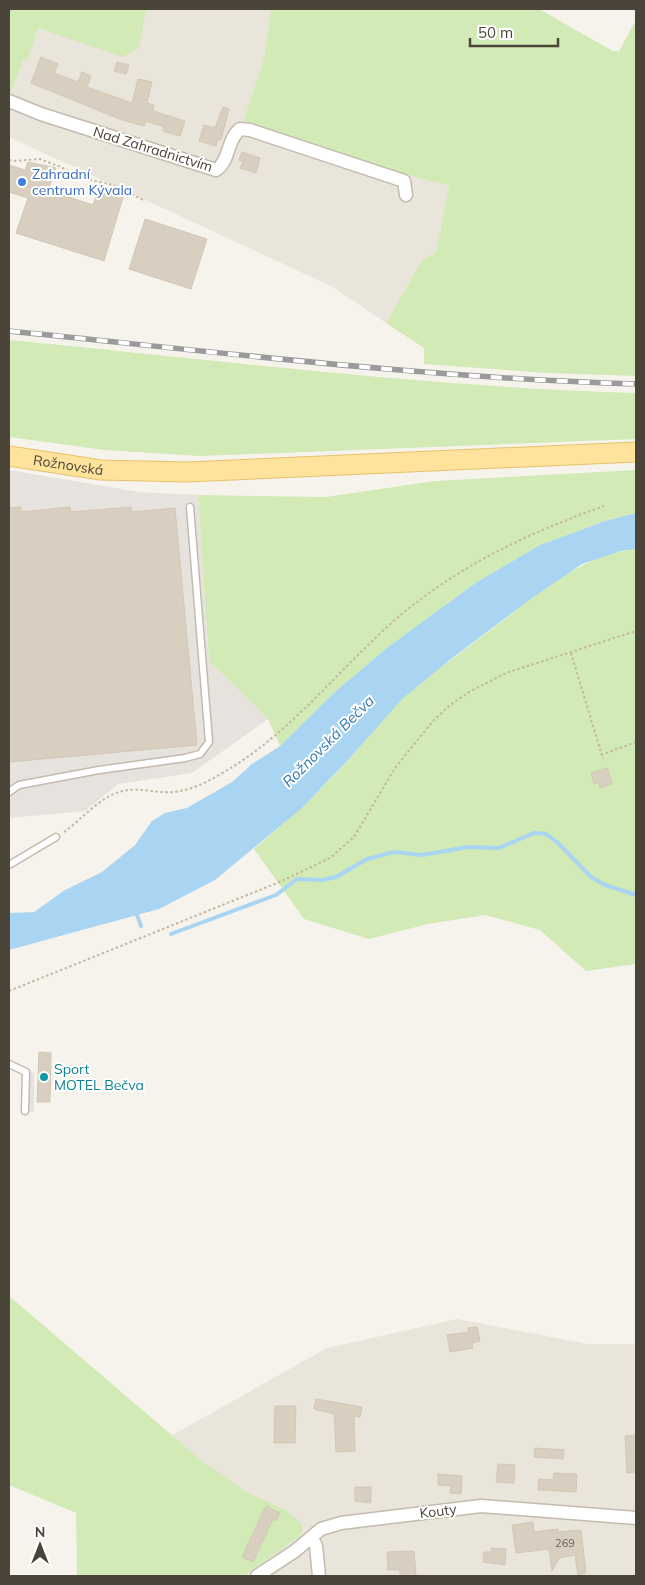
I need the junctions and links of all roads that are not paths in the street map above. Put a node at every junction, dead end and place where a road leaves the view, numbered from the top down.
1 (9, 101) edge
2 (406, 195) dead end
3 (636, 452) edge
4 (9, 456) edge
5 (190, 507) dead end
6 (9, 792) edge
7 (56, 837) road end
8 (9, 865) edge
9 (9, 1064) edge
10 (25, 1111) dead end
11 (636, 1518) edge
12 (312, 1538) junction
13 (257, 1576) edge
14 (319, 1576) edge

1 - 2 street, Nad Zahradnictvím
3 - 4 main road, Rožnovská
5 - 6 lane
7 - 8 lane
9 - 10 lane
11 - 12 street, Kouty
12 - 13 street, Kouty
12 - 14 street

